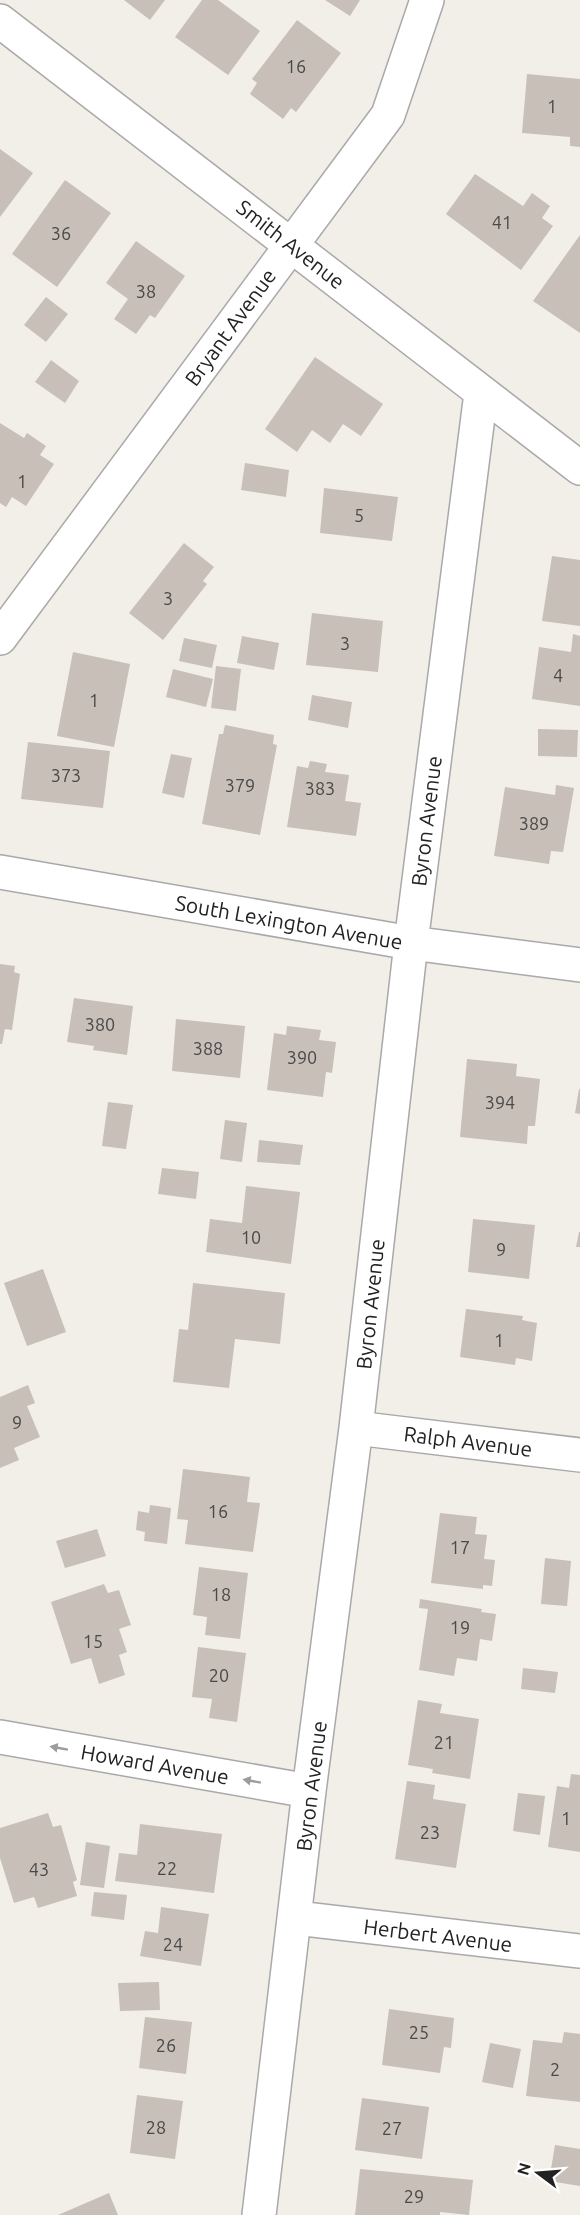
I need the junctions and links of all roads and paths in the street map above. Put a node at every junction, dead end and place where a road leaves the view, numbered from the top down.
1 (427, 0) edge
2 (0, 21) edge
3 (292, 244) junction
4 (481, 393) junction
5 (580, 468) edge
6 (5, 622) edge
7 (0, 872) edge
8 (411, 943) junction
9 (580, 964) edge
10 (356, 1428) junction
11 (580, 1455) edge
12 (0, 1736) edge
13 (309, 1791) junction
14 (296, 1918) junction
15 (580, 1952) edge
16 (259, 2215) edge

1 - 3 street, Bryant Avenue
2 - 3 street, Smith Avenue
3 - 4 street, Smith Avenue
3 - 6 street, Bryant Avenue
4 - 5 street, Smith Avenue
4 - 8 street, Byron Avenue
7 - 8 street, South Lexington Avenue
8 - 9 street, South Lexington Avenue
8 - 10 street, Byron Avenue
10 - 11 street, Ralph Avenue
10 - 13 street, Byron Avenue
13 -> 12 street, Howard Avenue
13 - 14 street, Byron Avenue
14 - 15 street, Herbert Avenue
14 - 16 street, Byron Avenue

